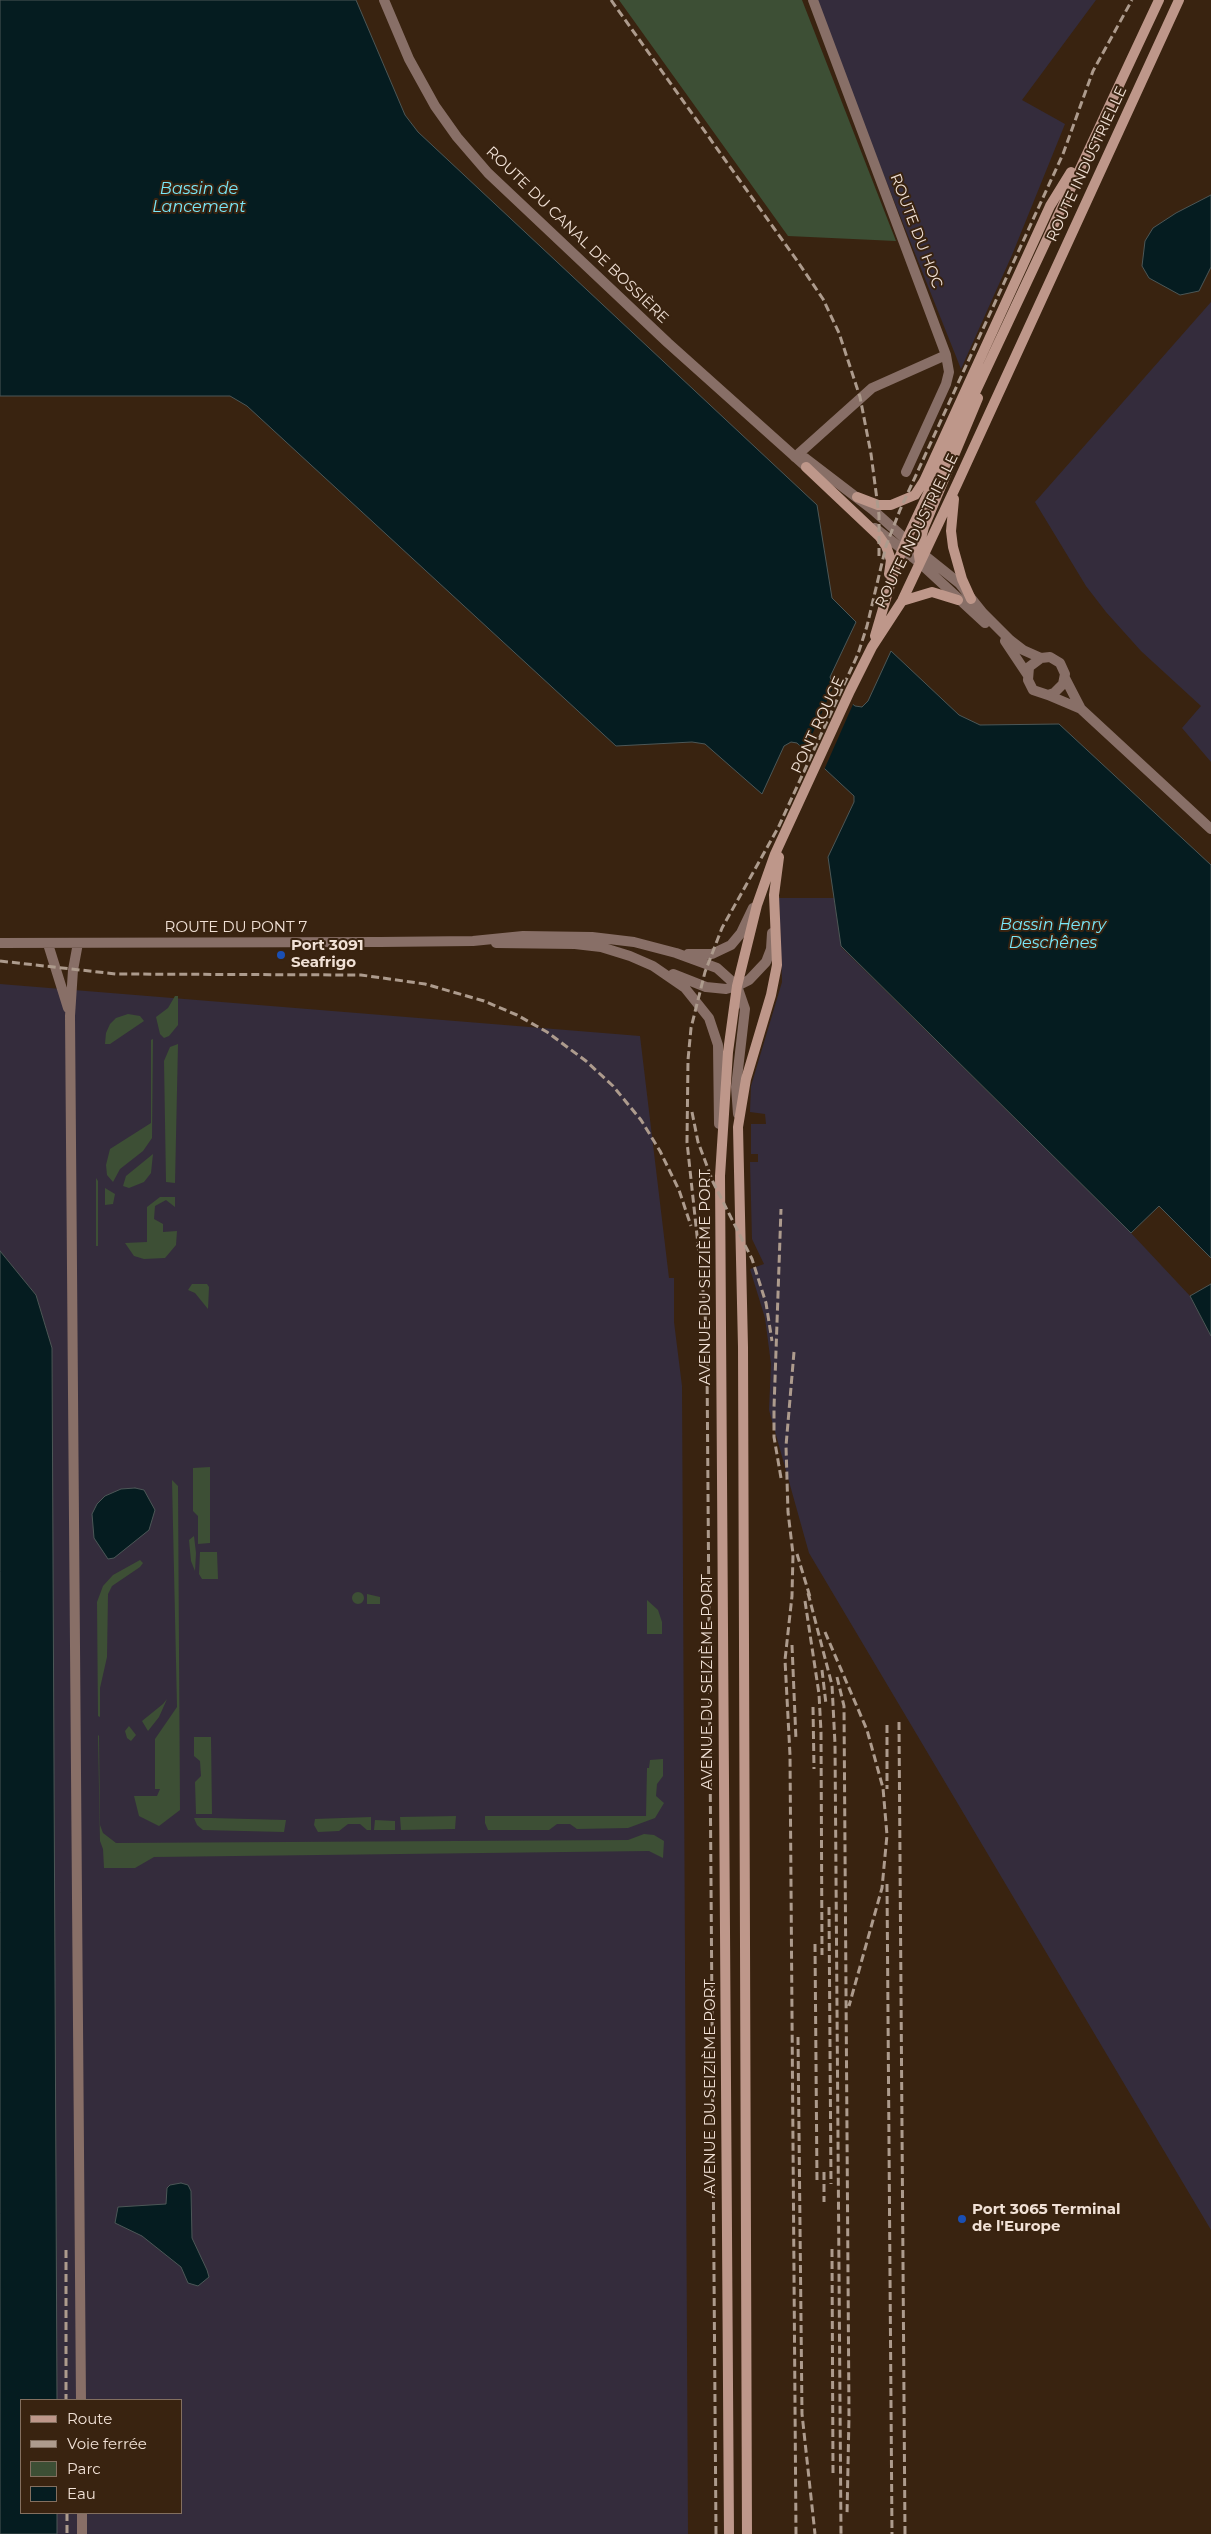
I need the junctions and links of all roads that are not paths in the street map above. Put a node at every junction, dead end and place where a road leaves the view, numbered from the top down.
1 (384, 0) edge
2 (813, 0) edge
3 (1159, 0) edge
4 (1179, 0) edge
5 (1103, 117) junction
6 (946, 355) junction
7 (797, 455) junction
8 (806, 466) junction
9 (906, 472) dead end
10 (957, 484) junction
11 (856, 497) junction
12 (915, 551) junction
13 (887, 597) junction
14 (971, 599) junction
15 (958, 600) junction
16 (902, 602) junction
17 (872, 647) junction
18 (1041, 658) junction
19 (1027, 674) junction
20 (1065, 678) junction
21 (1048, 695) junction
22 (1081, 709) junction
23 (794, 816) joint
24 (1211, 829) edge
25 (783, 839) junction
26 (770, 868) junction
27 (774, 920) junction
28 (473, 941) junction
29 (0, 943) edge
30 (78, 943) junction
31 (48, 944) junction
32 (676, 953) junction
33 (654, 966) junction
34 (737, 986) junction
35 (70, 1016) junction
36 (738, 1127) junction
37 (720, 1176) junction
38 (81, 2399) edge
39 (82, 2514) edge
40 (82, 2534) edge
41 (728, 2534) edge
42 (747, 2534) edge

1 - 7 street, ROUTE DU CANAL DE BOSSIÈRE
2 - 6 street, ROUTE DU HOC
3 - 5 main road, ROUTE INDUSTRIELLE
4 - 10 main road, ROUTE INDUSTRIELLE
5 - 11 main road
5 - 12 main road, ROUTE INDUSTRIELLE
6 - 7 street
6 - 9 street, ROUTE DU HOC
7 - 8 street, ROUTE DU CANAL DE BOSSIÈRE
7 - 11 street, ROUTE DU CANAL DE BOSSIÈRE
8 - 12 street, ROUTE DU CANAL DE BOSSIÈRE
8 - 13 main road
10 - 12 main road, ROUTE INDUSTRIELLE
10 - 14 main road
11 - 12 street, ROUTE DU CANAL DE BOSSIÈRE
12 - 13 main road, ROUTE INDUSTRIELLE
12 - 14 street, ROUTE DU CANAL DE BOSSIÈRE
12 - 15 street, ROUTE DU CANAL DE BOSSIÈRE
12 - 16 main road, ROUTE INDUSTRIELLE
13 - 17 main road, ROUTE INDUSTRIELLE
14 - 18 street, ROUTE DU CANAL DE BOSSIÈRE
15 - 16 main road
15 - 19 street, ROUTE DU CANAL DE BOSSIÈRE
16 - 17 main road, ROUTE INDUSTRIELLE
17 - 23 main road, PONT ROUGE
18 - 19 street
18 - 20 street
19 - 21 street
20 - 21 street
20 - 22 street
21 - 22 street
22 - 24 street
23 - 25 main road, AVENUE DU SEIZIÈME PORT
25 - 26 main road, AVENUE DU SEIZIÈME PORT
25 - 27 main road, AVENUE DU SEIZIÈME PORT
26 - 32 street
26 - 34 main road, AVENUE DU SEIZIÈME PORT
27 - 34 street
27 - 36 main road, AVENUE DU SEIZIÈME PORT
28 - 30 street, ROUTE DU PONT 7
28 - 32 street
28 - 33 street
29 - 31 street, ROUTE DU PONT 7
30 - 31 street, ROUTE DU PONT 7
30 - 35 street
31 - 35 street
32 - 34 street
33 - 34 street
33 - 37 street
34 - 36 street
34 - 37 main road, AVENUE DU SEIZIÈME PORT
35 - 38 street
36 - 42 main road, AVENUE DU SEIZIÈME PORT
37 - 41 main road, AVENUE DU SEIZIÈME PORT
39 - 40 street

